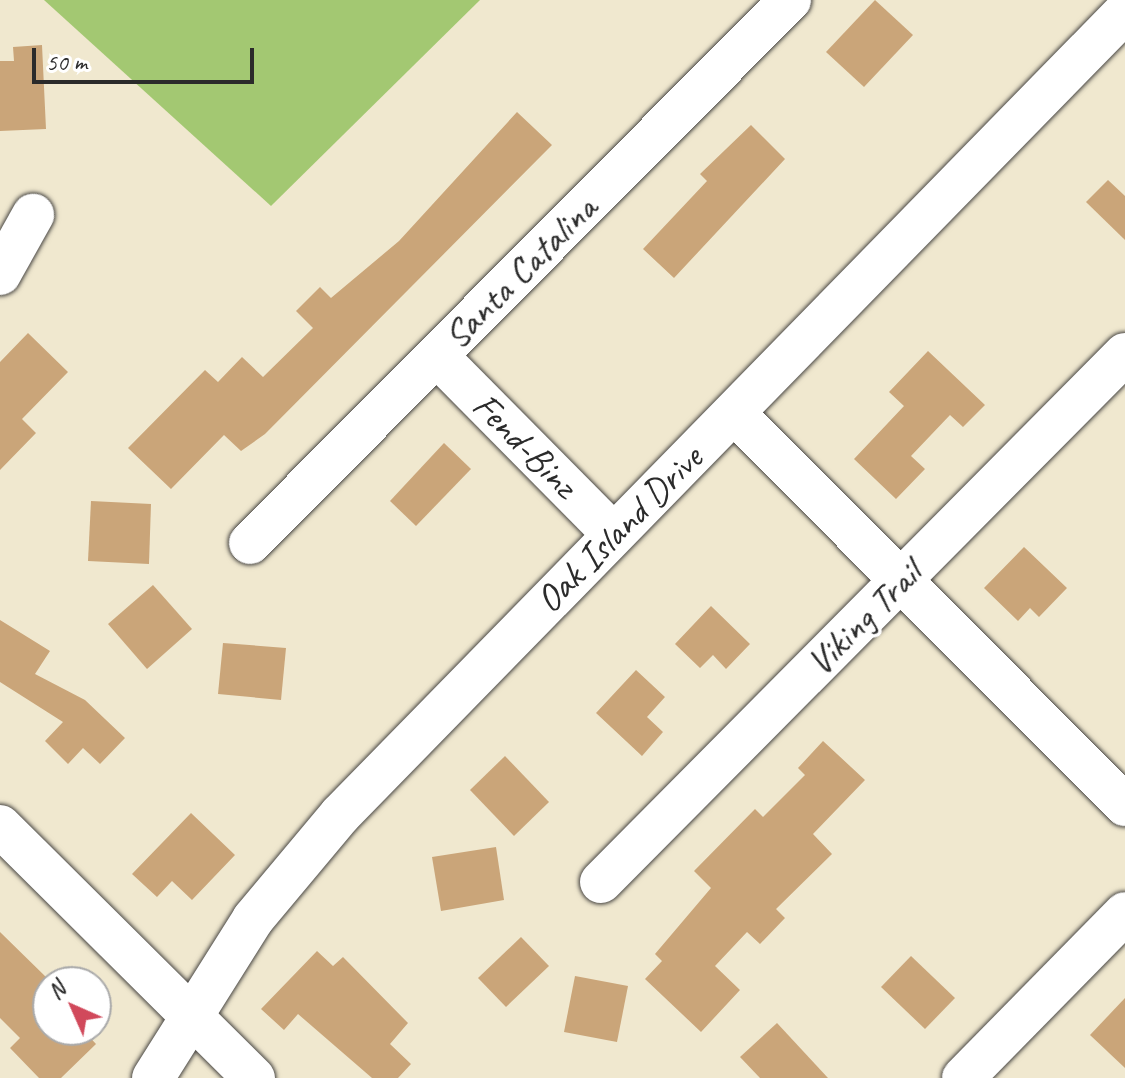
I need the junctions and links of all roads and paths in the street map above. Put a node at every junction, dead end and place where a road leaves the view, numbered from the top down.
1 (790, 0) edge
2 (1125, 12) edge
3 (33, 215) dead end
4 (0, 274) edge
5 (1125, 354) edge
6 (437, 356) junction
7 (734, 413) junction
8 (613, 534) junction
9 (250, 543) dead end
10 (901, 581) junction
11 (1125, 805) edge
12 (0, 826) edge
13 (601, 882) dead end
14 (1125, 913) edge
15 (189, 1016) junction
16 (153, 1078) edge
17 (254, 1078) edge
18 (963, 1078) edge

1 - 6 street, Santa Catalina
2 - 7 street, Oak Island Drive
3 - 4 street
5 - 10 street, Viking Trail
6 - 8 street, Fend-Binz
6 - 9 street, Santa Catalina
7 - 8 street, Oak Island Drive
7 - 10 street
8 - 15 street, Oak Island Drive
10 - 11 street
10 - 13 street, Viking Trail
12 - 15 street
14 - 18 street
15 - 16 street, Oak Island Drive
15 - 17 street

